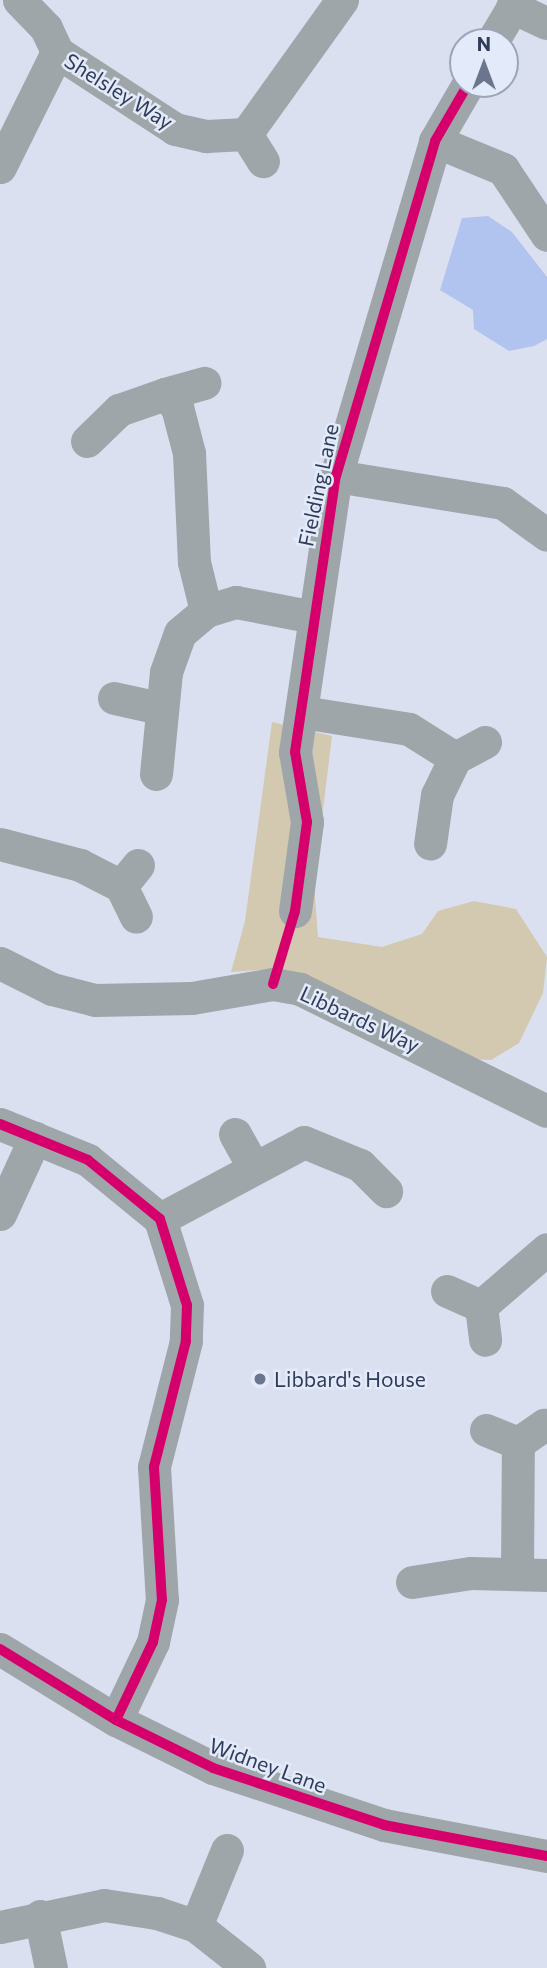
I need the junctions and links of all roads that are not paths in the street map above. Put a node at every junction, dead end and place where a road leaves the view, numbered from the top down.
1 (19, 0) edge
2 (342, 0) edge
3 (514, 3) edge
4 (547, 23) edge
5 (500, 28) edge
6 (57, 52) junction
7 (460, 98) edge
8 (246, 134) junction
9 (435, 141) junction
10 (263, 161) dead end
11 (0, 167) edge
12 (547, 235) edge
13 (204, 383) dead end
14 (165, 394) junction
15 (87, 441) dead end
16 (336, 476) junction
17 (547, 535) edge
18 (206, 611) junction
19 (314, 617) junction
20 (114, 698) dead end
21 (160, 708) junction
22 (302, 712) junction
23 (485, 742) dead end
24 (455, 758) junction
25 (156, 774) dead end
26 (0, 844) edge
27 (430, 844) dead end
28 (295, 911) dead end
29 (136, 916) dead end
30 (0, 963) edge
31 (547, 1111) edge
32 (0, 1124) edge
33 (235, 1134) dead end
34 (34, 1138) junction
35 (252, 1165) junction
36 (386, 1191) dead end
37 (0, 1214) edge
38 (160, 1219) junction
39 (547, 1250) edge
40 (447, 1291) dead end
41 (481, 1306) junction
42 (485, 1340) dead end
43 (486, 1430) dead end
44 (532, 1574) edge
45 (412, 1582) dead end
46 (0, 1649) edge
47 (116, 1720) junction
48 (227, 1850) dead end
49 (547, 1856) edge
50 (40, 1916) junction
51 (196, 1926) junction
52 (0, 1927) edge
53 (51, 1968) edge
54 (249, 1968) edge

1 - 6 street, Shelsley Way
2 - 8 street
3 - 4 street
3 - 5 street
6 - 8 street, Shelsley Way
6 - 11 street
7 - 9 street, Fielding Lane
8 - 10 street
9 - 12 street
9 - 16 street, Fielding Lane
13 - 14 street
14 - 15 street
14 - 18 street
16 - 17 street
16 - 19 street, Fielding Lane
18 - 19 street
18 - 21 street
19 - 22 street, Fielding Lane
20 - 21 street
21 - 25 street
22 - 24 street
22 - 28 street, Fielding Lane
23 - 24 street
24 - 27 street
26 - 29 street
30 - 31 street, Libbards Way
32 - 34 street
33 - 35 street
34 - 37 street
34 - 38 street
35 - 36 street
35 - 38 street
38 - 47 street
39 - 41 street
40 - 41 street
41 - 42 street
43 - 44 street
44 - 45 street
46 - 47 street, Widney Lane
47 - 49 street, Widney Lane
48 - 51 street
50 - 51 street
50 - 52 street
50 - 53 street
51 - 54 street

